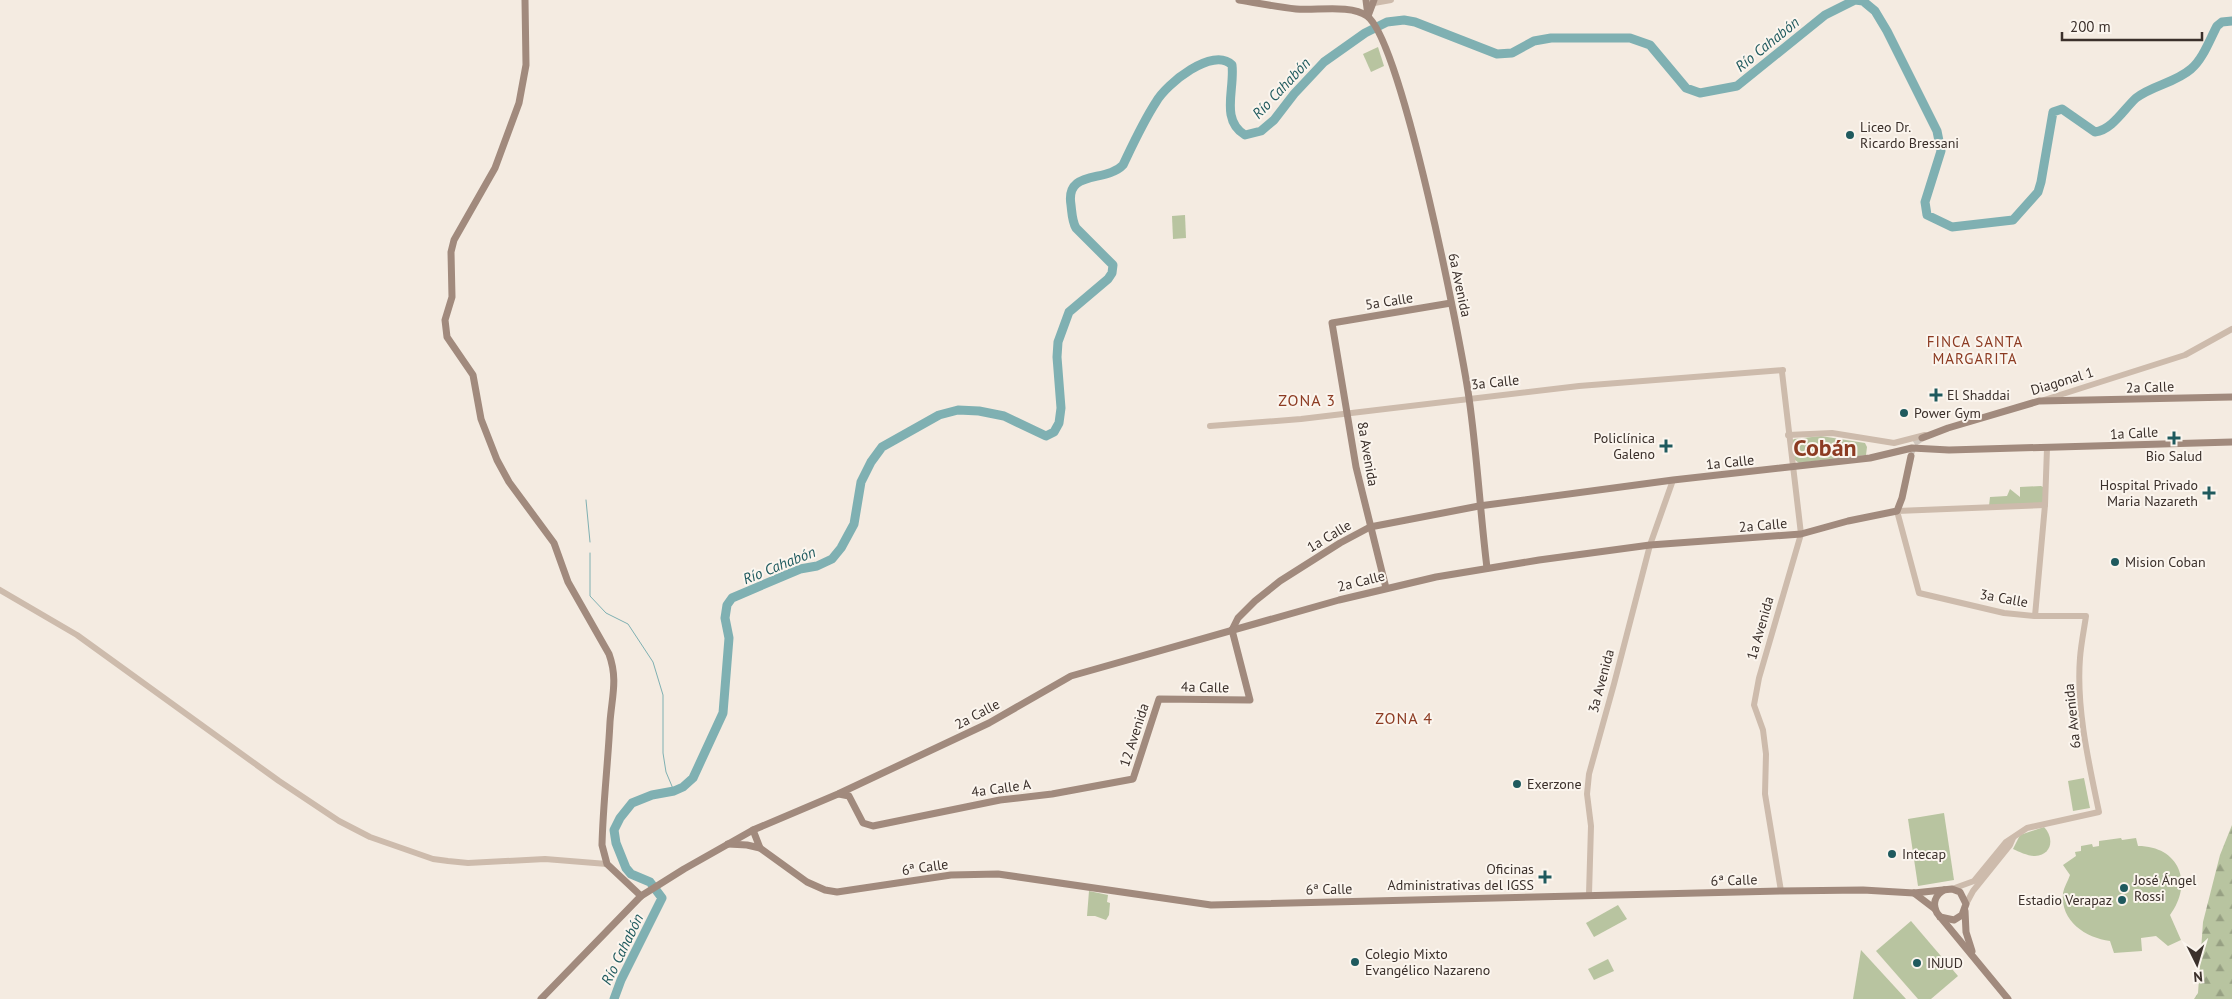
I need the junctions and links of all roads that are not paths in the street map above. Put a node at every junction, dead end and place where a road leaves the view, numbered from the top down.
1 (525, 0) edge
2 (1239, 0) edge
3 (1391, 0) edge
4 (1371, 1) edge
5 (1370, 19) junction
6 (1451, 303) junction
7 (1332, 323) joint
8 (2230, 331) edge
9 (1783, 371) joint
10 (2232, 397) edge
11 (1469, 398) junction
12 (2039, 401) junction
13 (1348, 412) junction
14 (1210, 426) dead end
15 (1932, 433) junction
16 (1788, 435) junction
17 (1922, 438) tunnel mouth
18 (2232, 442) edge
19 (2047, 448) junction
20 (1910, 456) tunnel mouth
21 (1793, 467) junction
22 (1673, 480) junction
23 (2045, 505) junction
24 (1479, 506) junction
25 (1897, 511) junction
26 (1370, 527) junction
27 (1801, 534) junction
28 (1650, 545) junction
29 (1487, 568) junction
30 (1386, 588) junction
31 (0, 590) edge
32 (2035, 616) junction
33 (2086, 616) joint
34 (1232, 630) junction
35 (1159, 699) joint
36 (1133, 779) joint
37 (838, 794) junction
38 (753, 830) junction
39 (2013, 838) junction
40 (725, 844) junction
41 (760, 848) junction
42 (607, 864) junction
43 (1948, 889) junction
44 (1781, 891) junction
45 (1914, 893) junction
46 (644, 894) junction
47 (1589, 894) junction
48 (1965, 907) junction
49 (1935, 909) junction
50 (1940, 916) junction
51 (1974, 956) junction
52 (541, 999) edge
53 (2008, 999) edge

1 - 42 main road
2 - 5 main road
3 - 4 street
4 - 5 main road
5 - 6 main road, 6a Avenida
6 - 7 main road, 5a Calle
6 - 11 main road, 6a Avenida
7 - 13 main road, 8a Avenida
8 - 12 street, Diagonal 1
9 - 11 street, 3a Calle
9 - 16 street, 1a Avenida
10 - 12 main road, 2a Calle
11 - 13 street, 3a Calle
11 - 24 main road, 6a Avenida
12 - 15 main road, Diagonal 1
13 - 14 street, 3a Calle
13 - 26 main road, 8a Avenida
15 - 16 street, Diagonal 1
15 - 17 main road
16 - 21 street, 1a Avenida
18 - 19 main road, 1a Calle
19 - 21 main road, 1a Calle
19 - 23 street
20 - 25 main road
21 - 22 main road, 1a Calle
21 - 27 street, 1a Avenida
22 - 24 main road, 1a Calle
22 - 28 street, 3a Avenida
23 - 25 street, 2a Calle
23 - 32 street
24 - 26 main road, 1a Calle
24 - 29 main road, 6a Avenida
25 - 27 main road, 2a Calle
25 - 32 street, 3a Calle
26 - 30 main road, 8a Avenida
26 - 34 main road, 1a Calle
27 - 28 main road, 2a Calle
27 - 44 street, 1a Avenida
28 - 29 main road, 2a Calle
28 - 47 street, 3a Avenida
29 - 30 main road, 2a Calle
30 - 34 main road, 2a Calle
31 - 42 street
32 - 33 street, 3a Calle
33 - 39 street, 6a Avenida
34 - 35 main road, 4a Calle
34 - 37 main road, 2a Calle
35 - 36 main road, 12 Avenida
36 - 37 main road, 4a Calle A
37 - 38 main road, 2a Calle
38 - 40 main road, 2a Calle
38 - 41 main road
39 - 43 street
39 - 48 street
40 - 41 main road, 6ª Calle
40 - 46 main road, 2a Calle
41 - 47 main road, 6ª Calle
42 - 46 main road
43 - 45 main road, 6ª Calle
43 - 48 main road
43 - 49 main road
44 - 45 main road, 6ª Calle
44 - 47 main road, 6ª Calle
45 - 49 main road
46 - 52 main road, 2a Calle
48 - 50 main road
48 - 51 main road
49 - 50 main road
50 - 51 main road
51 - 53 main road

